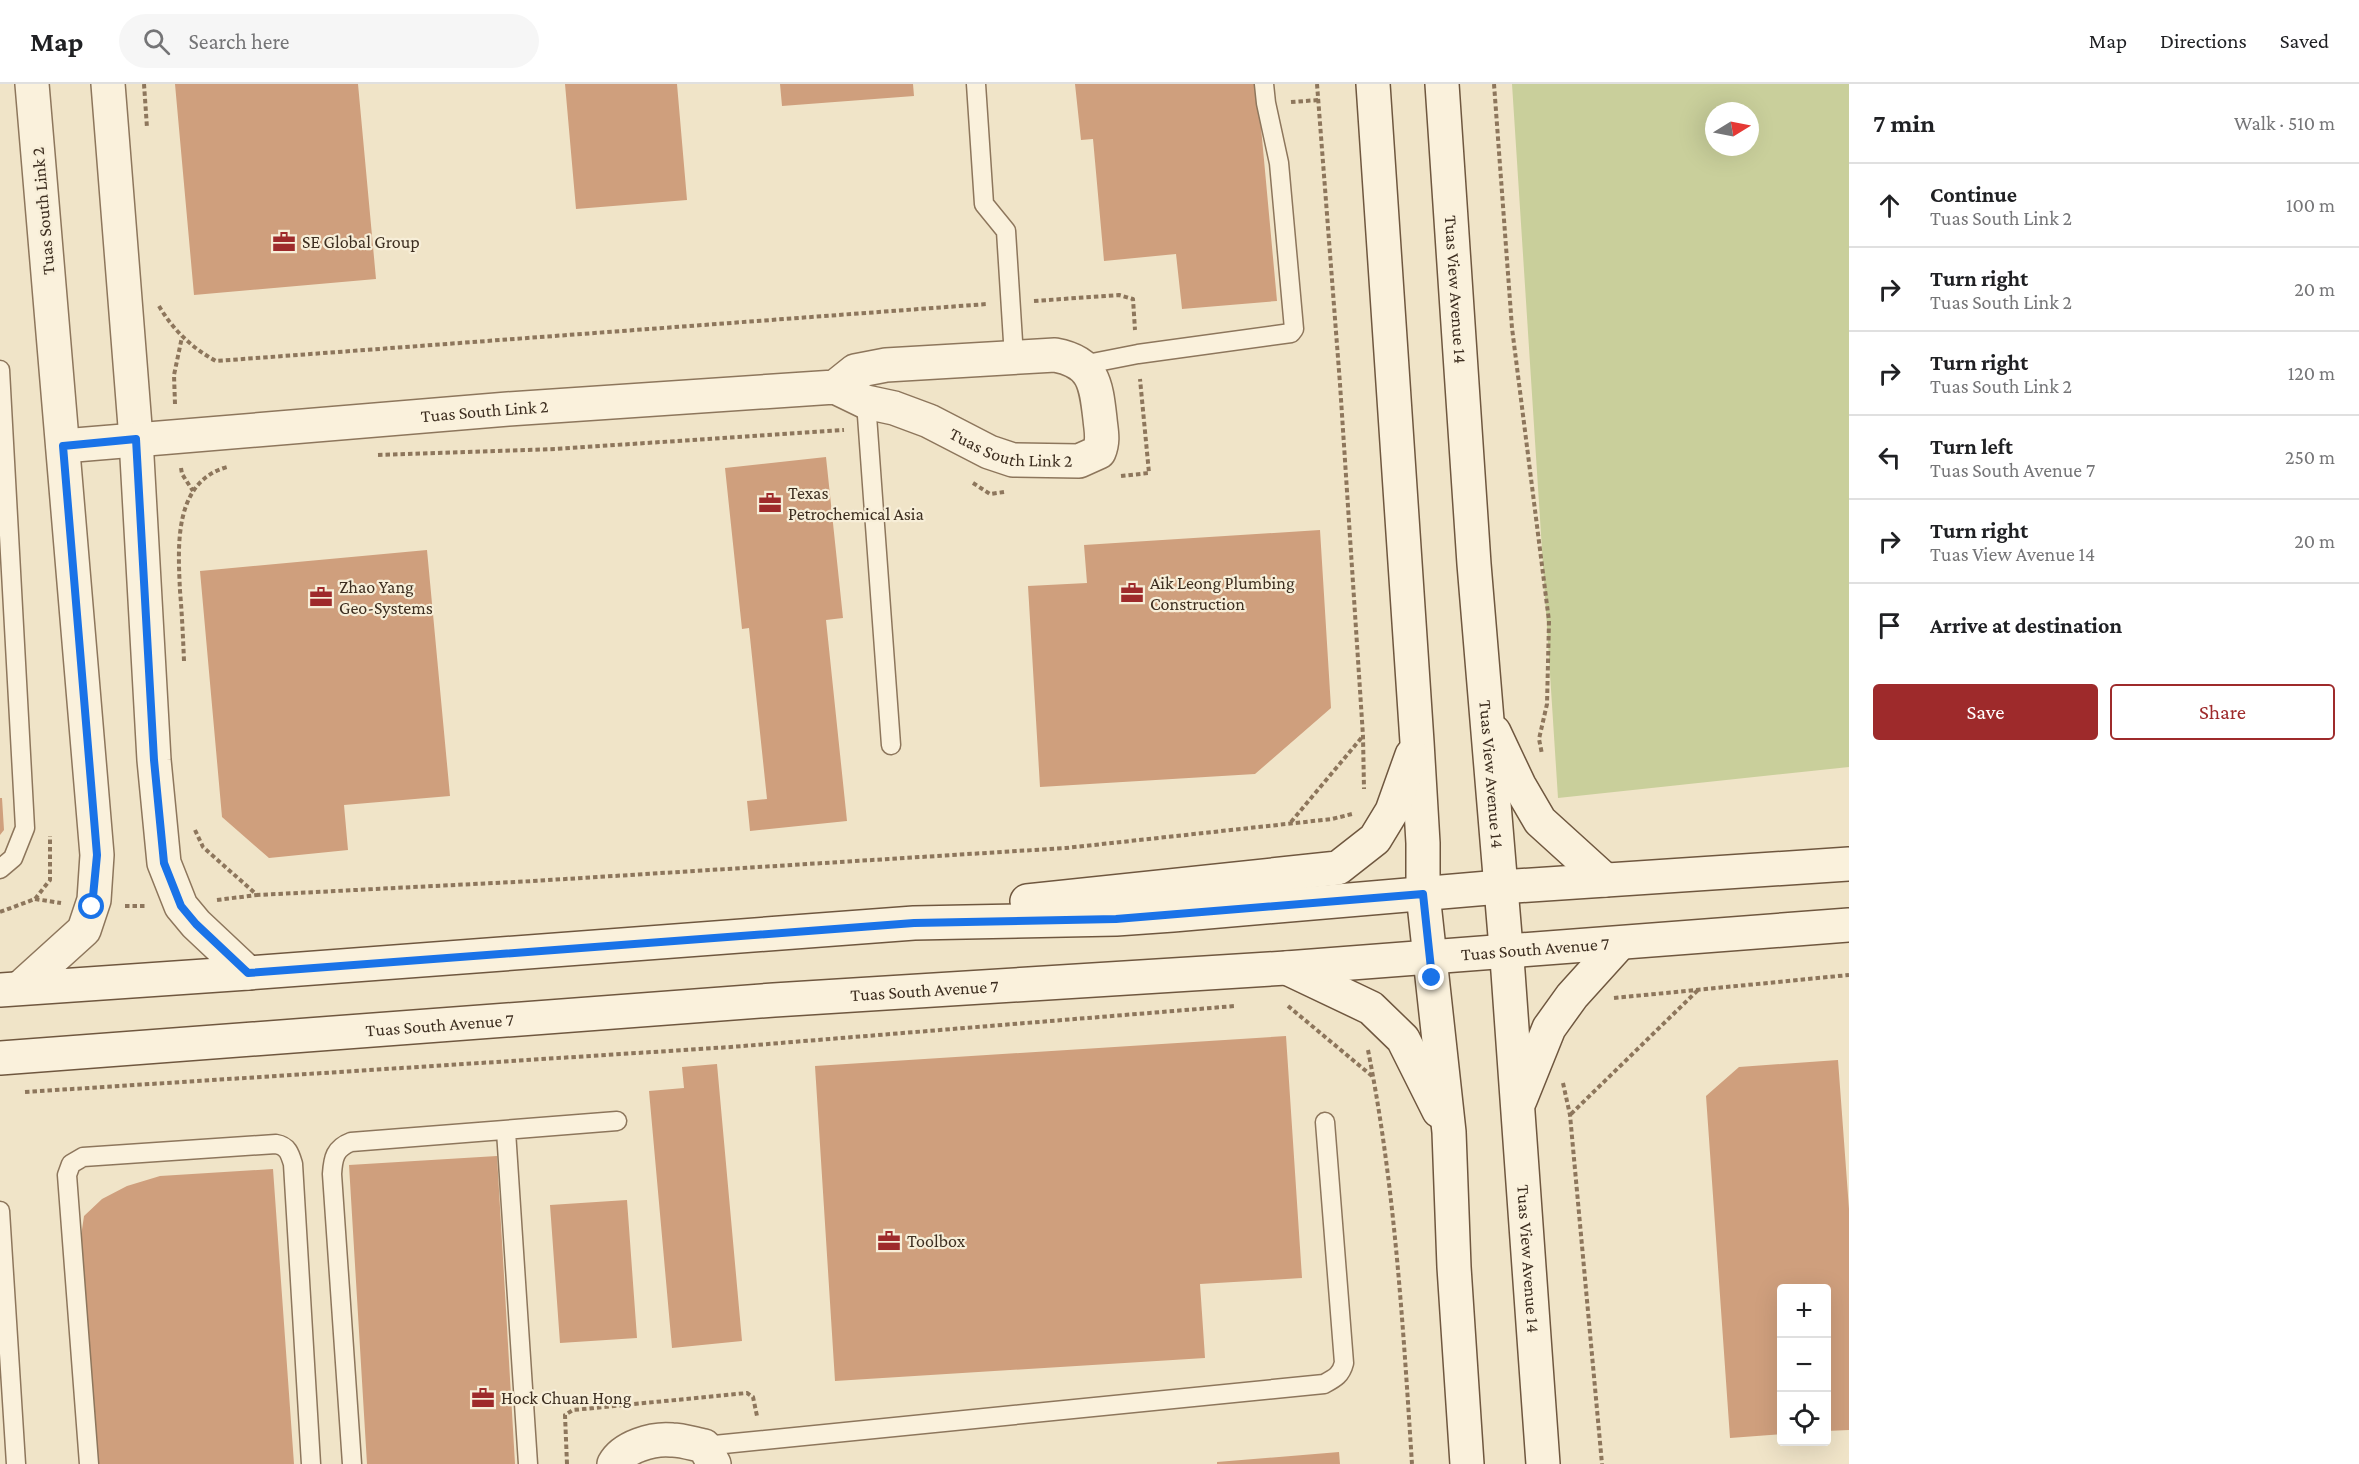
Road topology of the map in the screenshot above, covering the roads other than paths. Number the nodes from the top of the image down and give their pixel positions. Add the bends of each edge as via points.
1 (32, 84) edge
2 (108, 84) edge
3 (976, 84) edge
4 (1264, 84) edge
5 (1373, 84) edge
6 (1442, 84) edge
7 (1014, 357) junction
8 (1082, 365) junction
9 (0, 370) edge
10 (835, 387) junction
11 (867, 415) junction
12 (136, 439) junction
13 (63, 446) junction
14 (1485, 714) junction
15 (1417, 742) junction
16 (891, 745) dead end
17 (1849, 864) edge
18 (0, 868) edge
19 (1605, 880) junction
20 (1500, 887) junction
21 (1423, 894) junction
22 (914, 923) junction
23 (1849, 925) edge
24 (1619, 944) junction
25 (1506, 950) junction
26 (1430, 956) junction
27 (1286, 968) junction
28 (248, 973) junction
29 (10, 989) edge
30 (0, 1058) edge
31 (1517, 1105) junction
32 (617, 1121) dead end
33 (1325, 1122) dead end
34 (506, 1131) junction
35 (1449, 1132) junction
36 (0, 1210) edge
37 (709, 1455) edge
38 (16, 1464) edge
39 (89, 1464) edge
40 (311, 1464) edge
41 (352, 1464) edge
42 (528, 1464) edge
43 (614, 1464) edge
44 (1467, 1464) edge
45 (1543, 1464) edge

1 - 13 street, Tuas South Link 2
2 - 12 street
3 - 7 lane via 984,204 1006,231
4 - 8 lane via 1279,163 1294,329 1291,333
5 - 15 street
6 - 14 street, Tuas View Avenue 14
7 - 8 street via 1055,355 1073,358
7 - 10 street via 886,365 855,371
8 - 11 street, Tuas South Link 2 via 1092,378 1097,395 1102,443 1099,452 1079,461 1013,460 894,408
9 - 18 lane via 25,828 14,858
10 - 11 street, Tuas South Link 2
10 - 12 street, Tuas South Link 2
11 - 16 lane
12 - 13 street, Tuas South Link 2
12 - 28 street via 154,760 164,863 181,906
13 - 29 street, Tuas South Link 2 via 97,855 94,900 84,930
14 - 19 street via 1540,821
14 - 20 street, Tuas View Avenue 14
15 - 21 street
15 - 22 street via 1392,811 1375,839 1338,868 963,908
17 - 19 street
19 - 20 street
20 - 21 street
20 - 25 street, Tuas View Avenue 14
21 - 22 street via 1116,919
21 - 26 street
22 - 28 street
23 - 24 street, Tuas South Avenue 7
24 - 25 street, Tuas South Avenue 7
24 - 31 street via 1549,1028
25 - 26 street, Tuas South Avenue 7
25 - 31 street, Tuas View Avenue 14
26 - 27 street, Tuas South Avenue 7
26 - 35 street
27 - 30 street, Tuas South Avenue 7 via 774,1000
27 - 35 street via 1371,1008 1403,1039
28 - 29 street
31 - 45 street, Tuas View Avenue 14
32 - 34 lane
33 - 37 lane via 1344,1363 1342,1373 1334,1379 1324,1384
34 - 41 lane via 351,1142 342,1145 333,1156
34 - 42 lane
35 - 44 street
36 - 38 lane
37 - 43 street via 670,1439 630,1448
39 - 40 lane via 67,1175 71,1164 83,1157 276,1144 287,1149 293,1164

